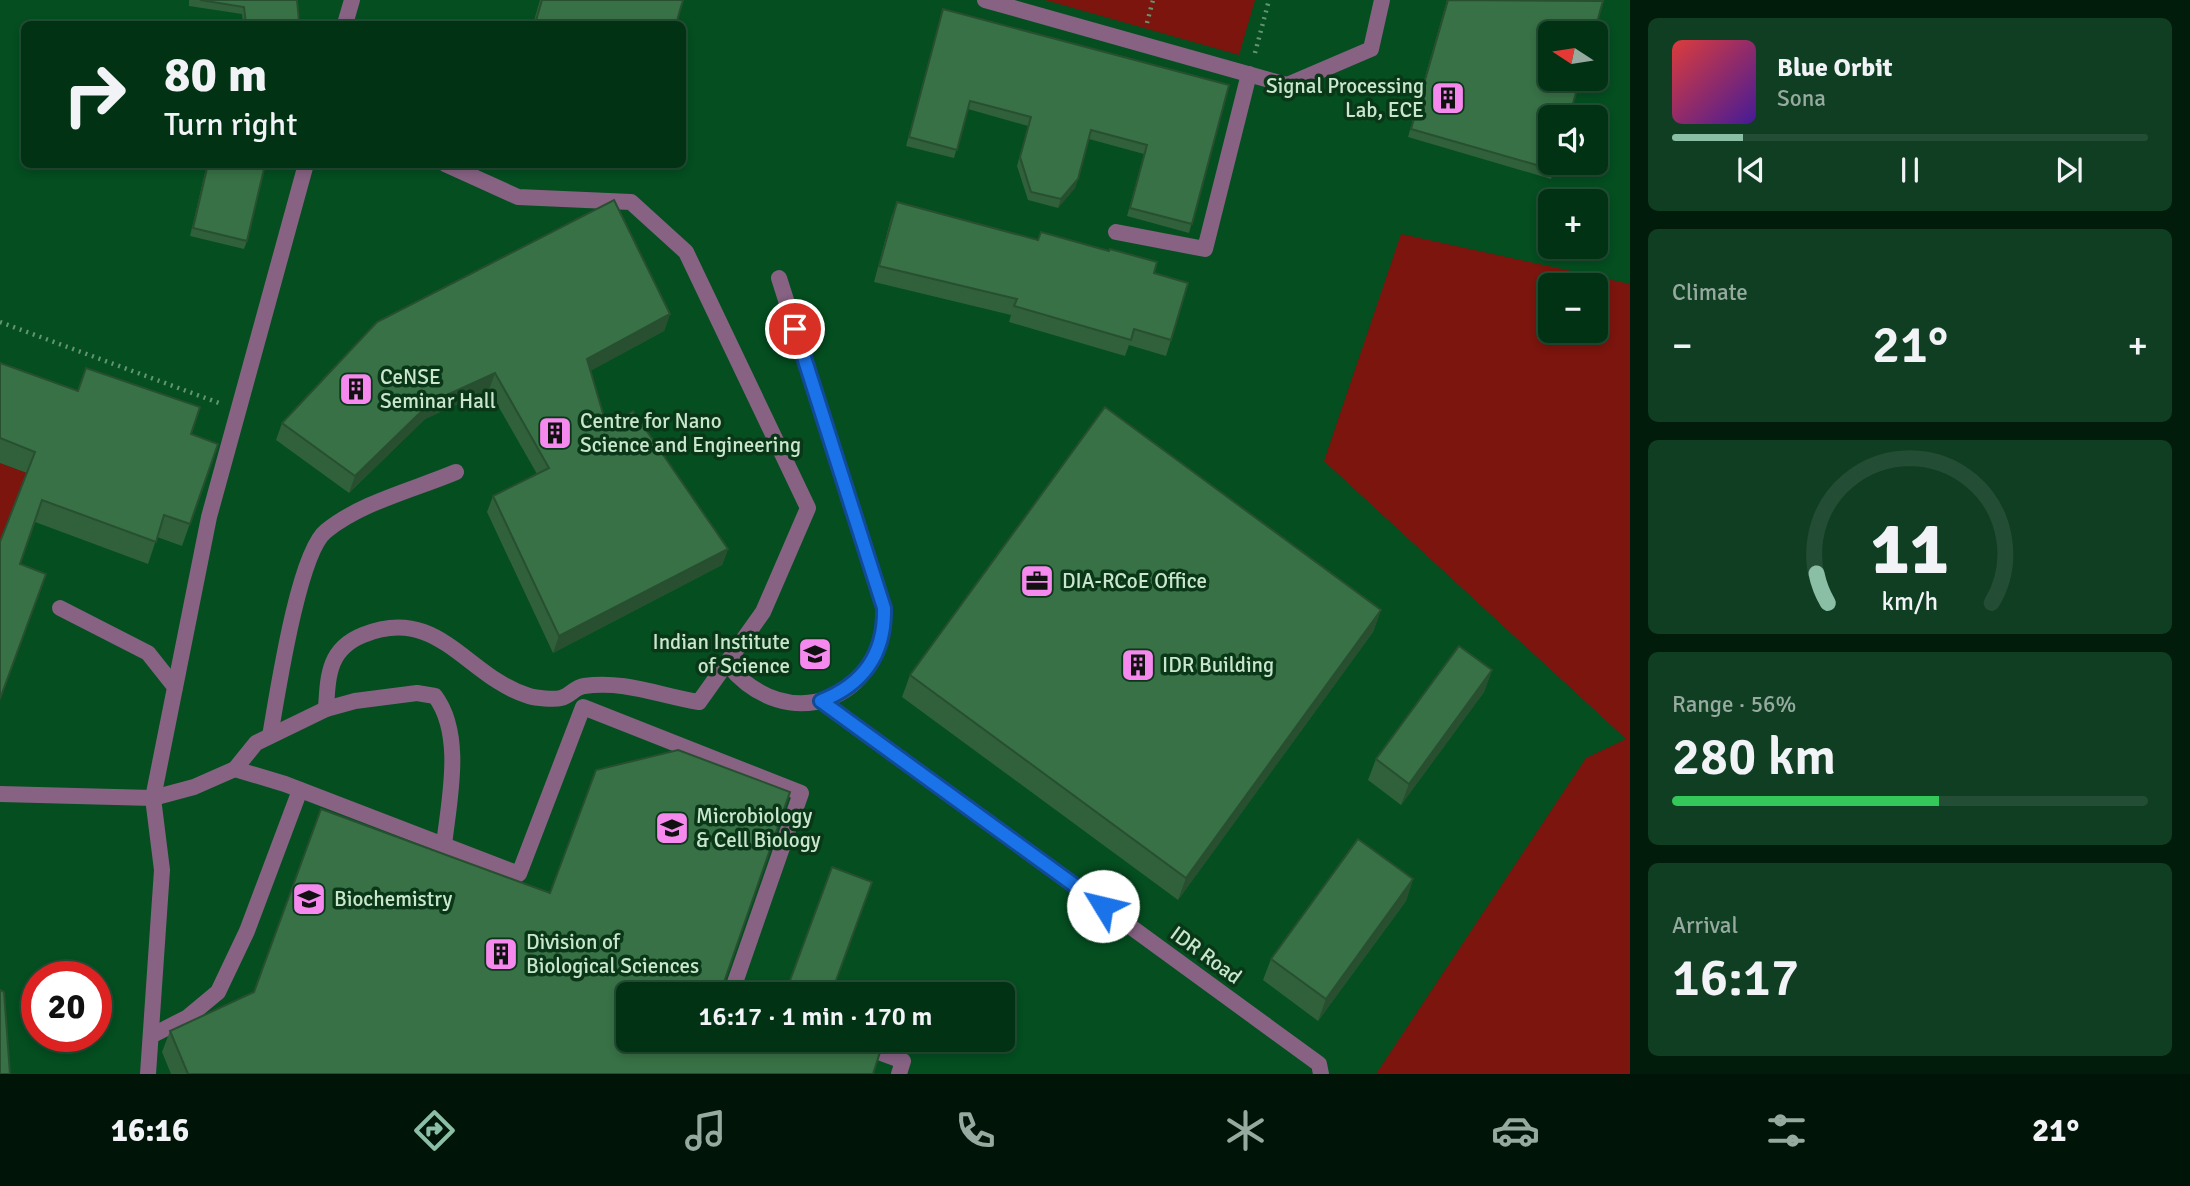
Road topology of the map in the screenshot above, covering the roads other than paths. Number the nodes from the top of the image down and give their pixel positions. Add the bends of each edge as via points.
1 (352, 0) edge
2 (985, 0) edge
3 (1382, 0) edge
4 (346, 21) edge
5 (1249, 74) junction
6 (305, 168) edge
7 (454, 168) edge
8 (1116, 232) dead end
9 (779, 278) dead end
10 (456, 472) dead end
11 (60, 608) dead end
12 (727, 665) junction
13 (175, 687) junction
14 (821, 701) junction
15 (326, 709) junction
16 (270, 736) junction
17 (235, 769) junction
18 (300, 790) junction
19 (0, 794) edge
20 (153, 798) junction
21 (444, 845) junction
22 (735, 982) edge
23 (150, 1037) junction
24 (879, 1052) edge
25 (148, 1074) edge
26 (899, 1074) edge
27 (1321, 1074) edge

1 - 4 lane
2 - 5 lane
3 - 5 lane via 1371,49 1287,85
5 - 8 lane via 1205,249
6 - 13 lane via 209,517
7 - 12 lane via 518,197 631,202 686,252 808,508 763,612
9 - 14 lane via 884,608 884,628 870,666 857,682
10 - 16 lane via 352,512 323,534 297,595
11 - 13 lane via 148,653
12 - 14 lane via 752,690 768,698 804,704
12 - 15 lane via 699,702 606,684 579,686 561,699 529,696 419,628 382,627 345,642 328,670
13 - 20 lane
14 - 27 lane, IDR Road via 1320,1064
15 - 16 lane
15 - 21 lane via 417,692 435,696 444,709 453,767
16 - 17 lane via 256,743
17 - 18 lane
17 - 20 lane
18 - 21 lane
18 - 23 lane via 247,931 218,992 188,1017
19 - 20 lane
20 - 23 lane via 162,870
21 - 22 lane via 519,874 583,707 801,793
23 - 25 lane
24 - 26 lane via 903,1061

